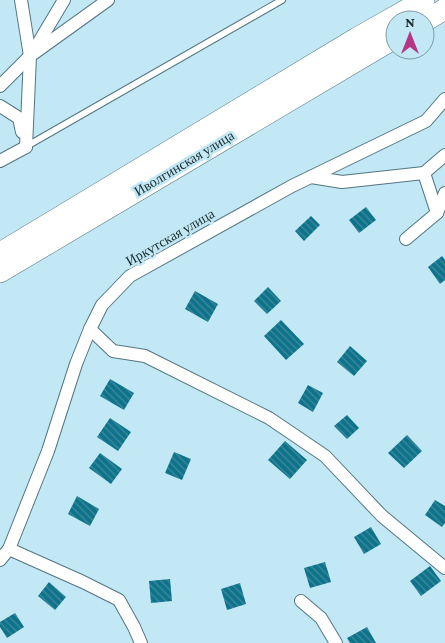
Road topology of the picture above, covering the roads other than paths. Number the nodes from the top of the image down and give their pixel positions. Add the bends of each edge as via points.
1 (22, 0) edge
2 (64, 0) edge
3 (108, 0) edge
4 (282, 0) edge
5 (424, 0) edge
6 (385, 40) edge
7 (363, 46) junction
8 (30, 56) junction
9 (0, 86) edge
10 (445, 99) edge
11 (0, 106) edge
12 (26, 147) junction
13 (445, 155) edge
14 (0, 162) edge
15 (424, 173) junction
16 (311, 177) junction
17 (445, 194) edge
18 (437, 213) junction
19 (406, 239) dead end
20 (0, 253) edge
21 (0, 272) edge
22 (90, 328) junction
23 (9, 549) junction
24 (0, 560) edge
25 (445, 568) edge
26 (301, 601) dead end
27 (141, 643) edge
28 (336, 643) edge

1 - 8 street
2 - 8 street
3 - 8 street
4 - 12 lane
5 - 7 main road
6 - 7 main road
7 - 20 main road, Иволгинская улица
7 - 21 main road, Иволгинская улица
8 - 9 street
8 - 12 street
10 - 16 street, Иркутская улица via 426,121
11 - 12 street via 19,118
12 - 14 street
13 - 15 street
15 - 16 street via 342,182
15 - 18 street
16 - 22 street, Иркутская улица via 130,276 102,305
17 - 18 street
18 - 19 street
22 - 23 street, Иркутская улица via 48,451
22 - 25 street via 114,351 145,356 269,418 325,456 382,516
23 - 24 street, Иркутская улица
23 - 27 street via 119,600
26 - 28 street via 321,618

